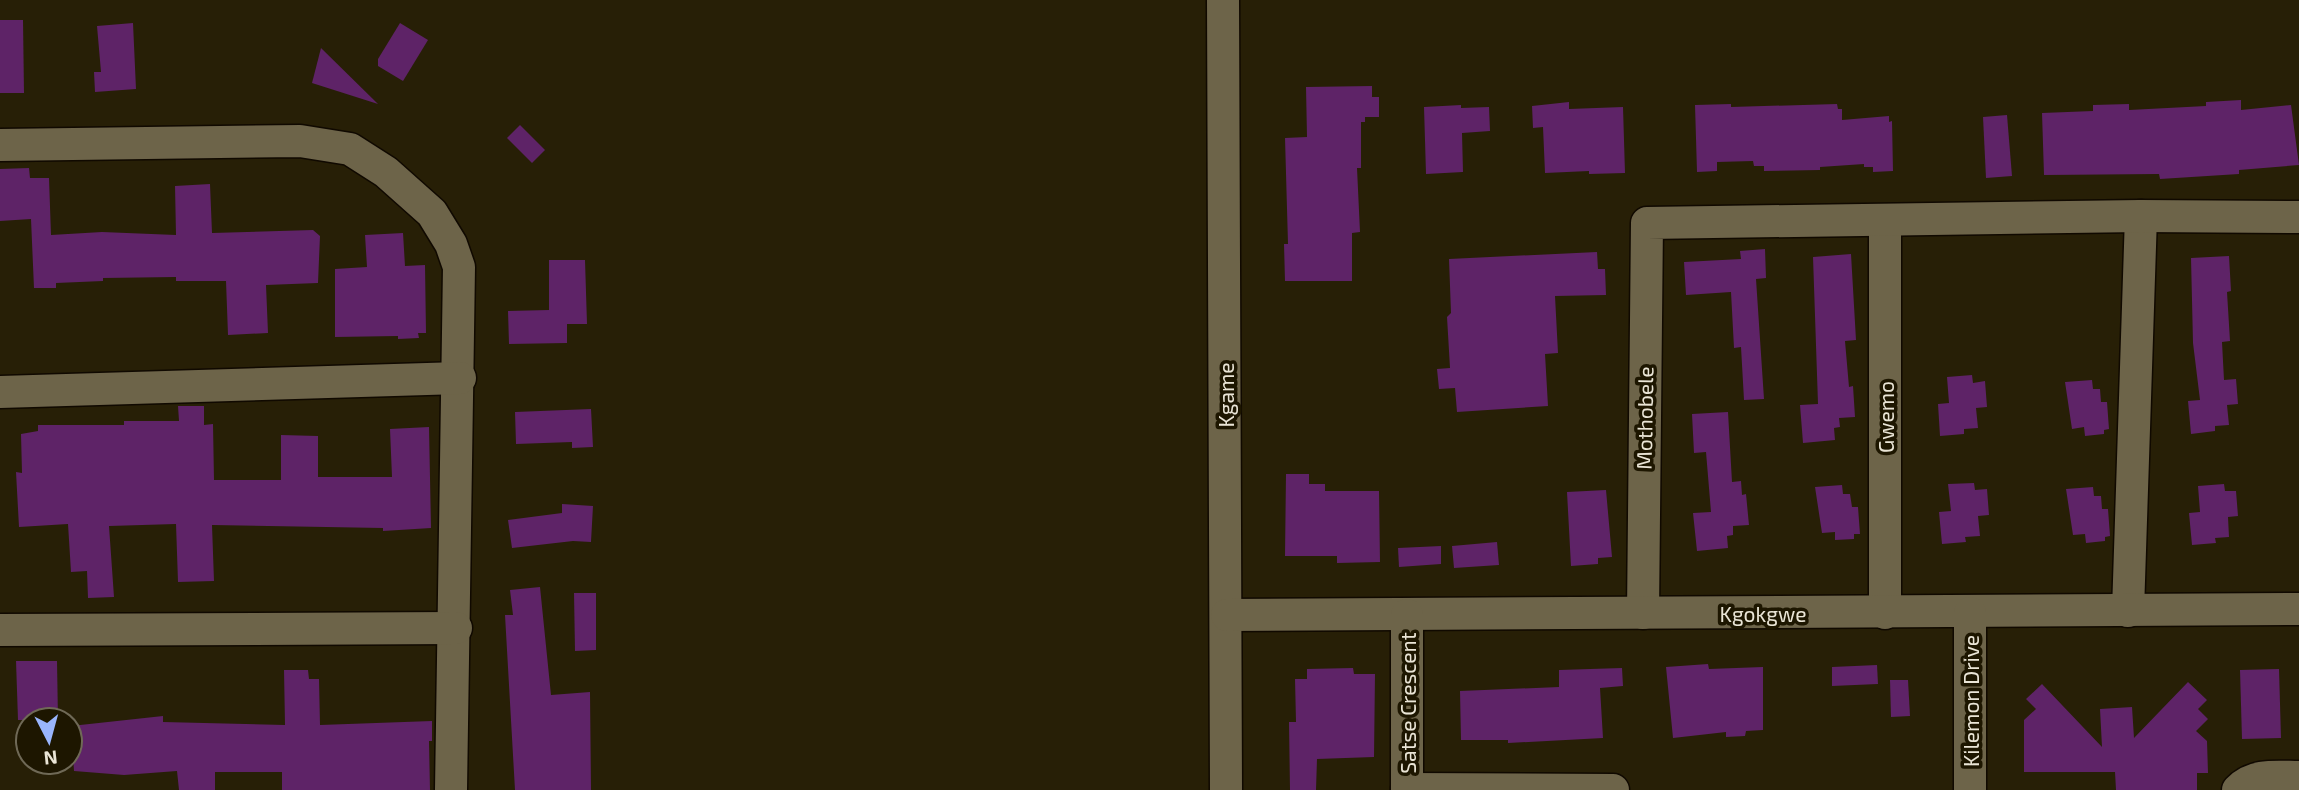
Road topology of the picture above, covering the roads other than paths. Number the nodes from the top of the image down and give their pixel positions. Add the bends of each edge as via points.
1 (1223, 0) edge
2 (0, 145) edge
3 (2141, 216) junction
4 (2299, 217) edge
5 (1885, 222) junction
6 (460, 378) junction
7 (0, 392) edge
8 (2299, 609) edge
9 (2128, 611) junction
10 (1643, 612) junction
11 (1970, 612) junction
12 (1885, 613) junction
13 (1227, 615) junction
14 (1408, 615) junction
15 (456, 628) junction
16 (0, 630) edge
17 (2299, 777) edge
18 (1407, 789) edge
19 (451, 790) edge
20 (1226, 790) edge
21 (1613, 790) edge
22 (1970, 790) edge
23 (2238, 790) edge

1 - 13 street, Kgame
2 - 6 street via 300,141 350,149 386,172 432,213 451,244 459,267
3 - 4 street
3 - 5 street
3 - 9 street
5 - 10 street, Mothobele via 1647,223
5 - 12 street, Gwemo
6 - 7 street
6 - 15 street
8 - 9 street, Kgokgwe
9 - 11 street, Kgokgwe
10 - 12 street, Kgokgwe
10 - 14 street, Kgokgwe
11 - 12 street, Kgokgwe
11 - 22 street, Kilemon Drive
13 - 14 street, Kgokgwe
13 - 20 street, Kgame
14 - 18 street, Satse Crescent
15 - 16 street
15 - 19 street
17 - 23 street via 2263,777
18 - 21 street

